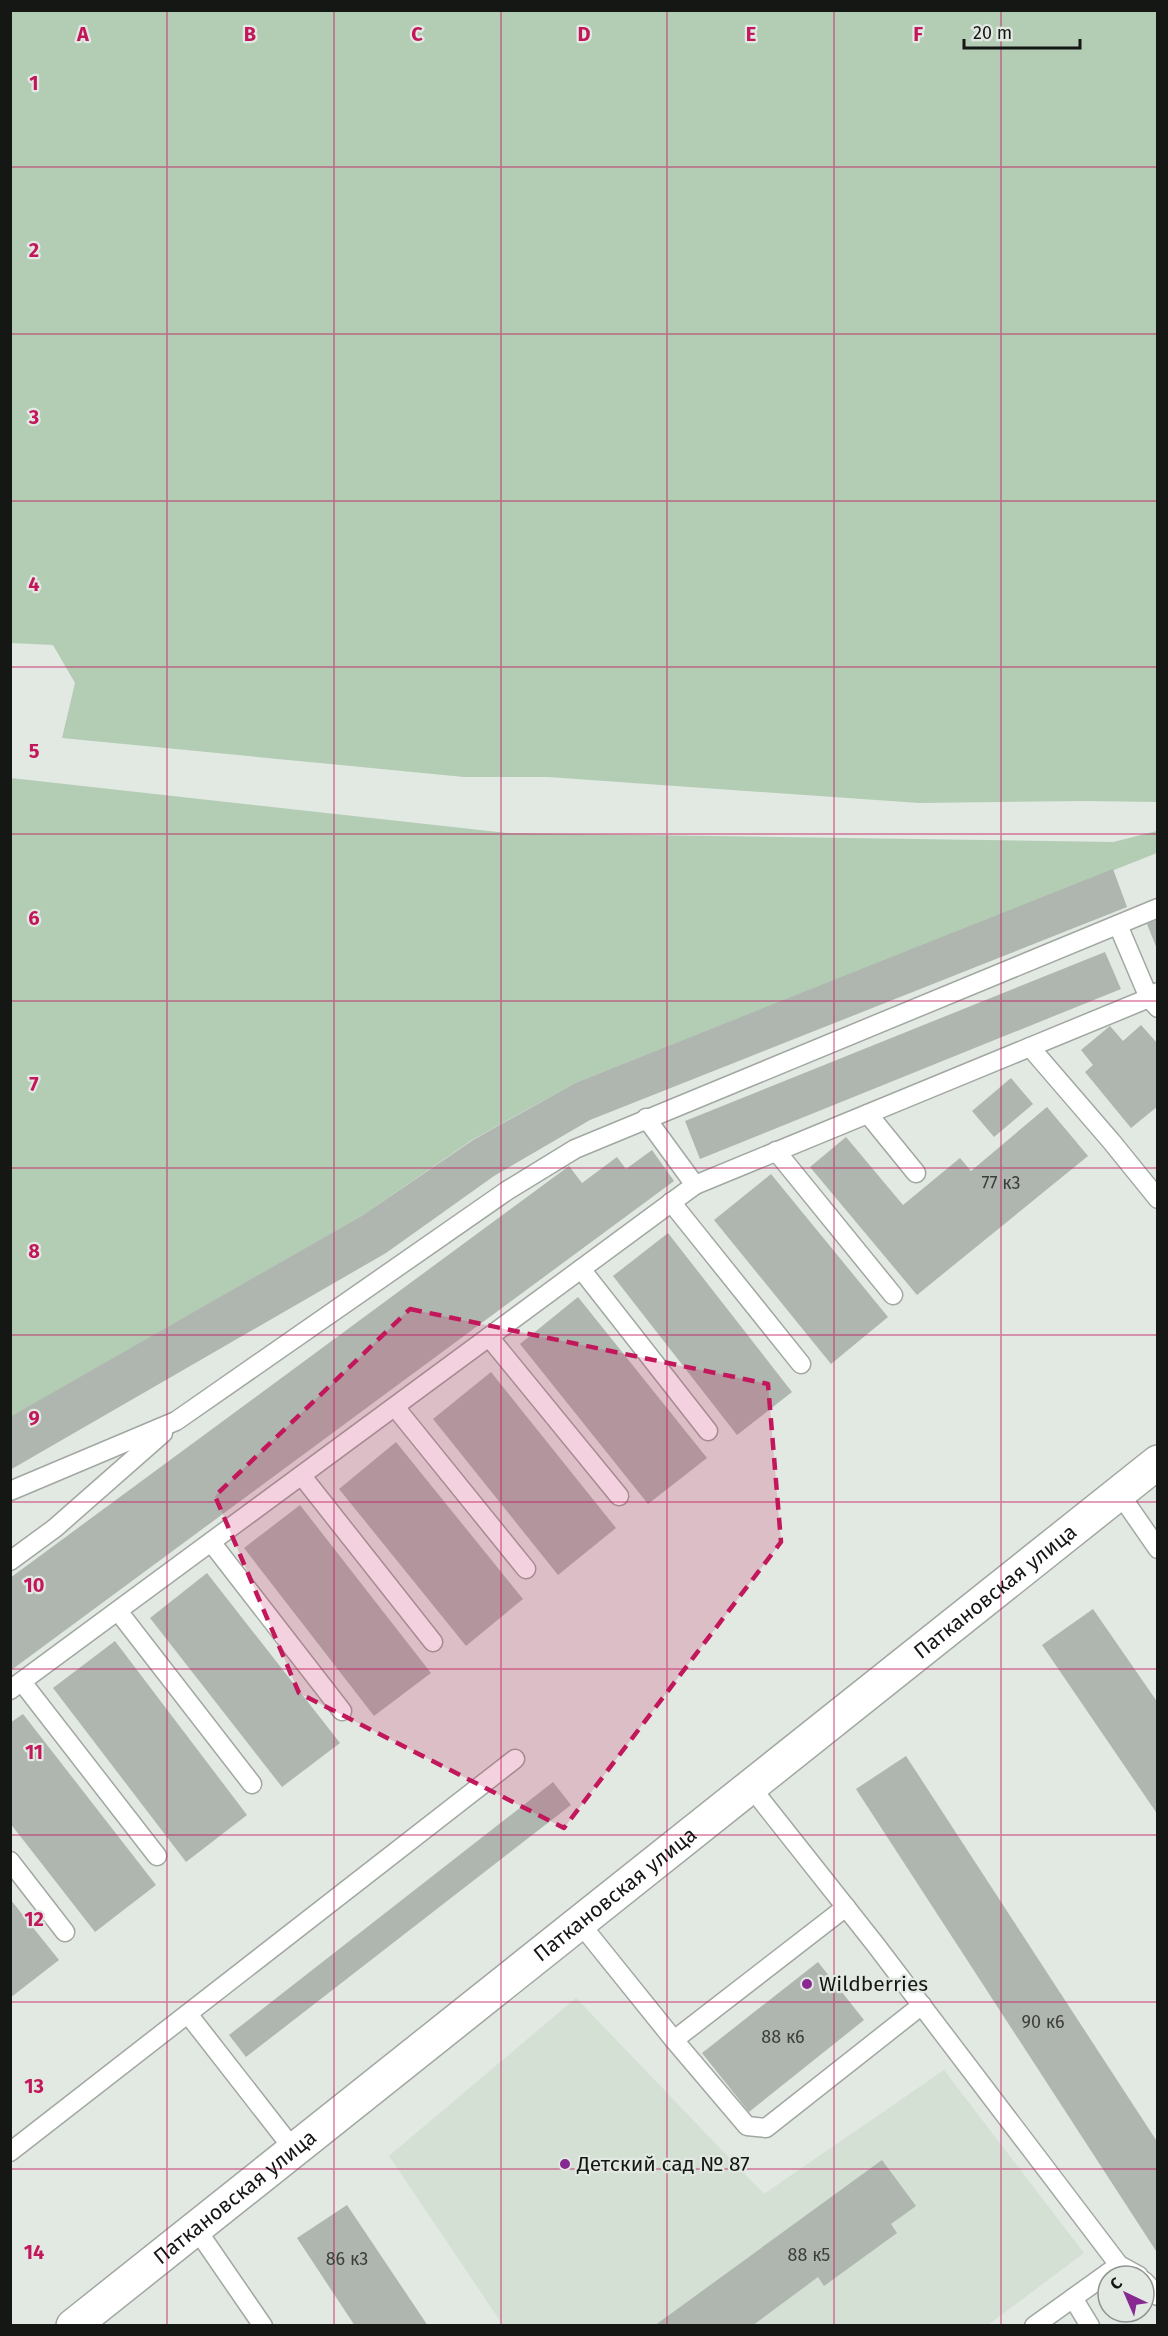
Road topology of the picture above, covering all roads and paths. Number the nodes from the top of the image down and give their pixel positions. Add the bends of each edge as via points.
1 (1158, 908) edge
2 (1118, 925) junction
3 (1155, 1000) edge
4 (1030, 1047) junction
5 (868, 1114) junction
6 (646, 1118) junction
7 (776, 1151) junction
8 (916, 1173) dead end
9 (695, 1185) junction
10 (1158, 1199) edge
11 (671, 1202) junction
12 (581, 1269) junction
13 (893, 1295) dead end
14 (489, 1337) junction
15 (801, 1364) dead end
16 (395, 1407) junction
17 (176, 1421) junction
18 (708, 1431) dead end
19 (1158, 1462) edge
20 (303, 1476) junction
21 (10, 1491) edge
22 (1119, 1493) junction
23 (619, 1496) dead end
24 (211, 1542) junction
25 (1158, 1549) edge
26 (10, 1561) edge
27 (526, 1569) dead end
28 (118, 1611) junction
29 (433, 1642) dead end
30 (16, 1686) edge
31 (342, 1711) dead end
32 (515, 1759) dead end
33 (252, 1784) dead end
34 (750, 1786) junction
35 (157, 1856) dead end
36 (10, 1861) edge
37 (846, 1906) junction
38 (579, 1922) junction
39 (65, 1932) dead end
40 (921, 2005) junction
41 (188, 2014) junction
42 (674, 2040) junction
43 (294, 2150) junction
44 (10, 2152) edge
45 (195, 2227) junction
46 (1118, 2264) edge
47 (1096, 2282) edge
48 (1073, 2298) junction
49 (73, 2325) edge
50 (262, 2325) edge
51 (1034, 2325) edge
52 (1090, 2325) edge

1 - 2 lane
2 - 3 lane
2 - 6 lane
3 - 4 lane
4 - 5 lane
4 - 10 lane
5 - 7 lane
5 - 8 lane
6 - 9 lane
6 - 17 lane via 575,1149 508,1190
7 - 9 lane
7 - 13 lane
9 - 11 lane
11 - 12 lane
11 - 15 lane
12 - 14 lane
12 - 18 lane
14 - 16 lane
14 - 23 lane
16 - 20 lane
16 - 27 lane
17 - 21 lane
17 - 26 lane via 55,1528
19 - 22 street, Паткановская улица
20 - 24 lane
20 - 29 lane
22 - 25 lane
22 - 34 street, Паткановская улица
24 - 28 lane
24 - 31 lane
28 - 30 lane
28 - 33 lane
30 - 35 lane
32 - 41 lane
34 - 37 lane
34 - 38 street, Паткановская улица
36 - 39 lane
37 - 40 lane
37 - 42 lane
38 - 42 lane
38 - 43 street, Паткановская улица
40 - 42 lane via 766,2128 747,2126
40 - 46 lane
41 - 43 lane
41 - 44 lane
43 - 45 street, Паткановская улица
45 - 49 street, Паткановская улица
45 - 50 lane
47 - 48 lane
48 - 51 lane
48 - 52 lane

